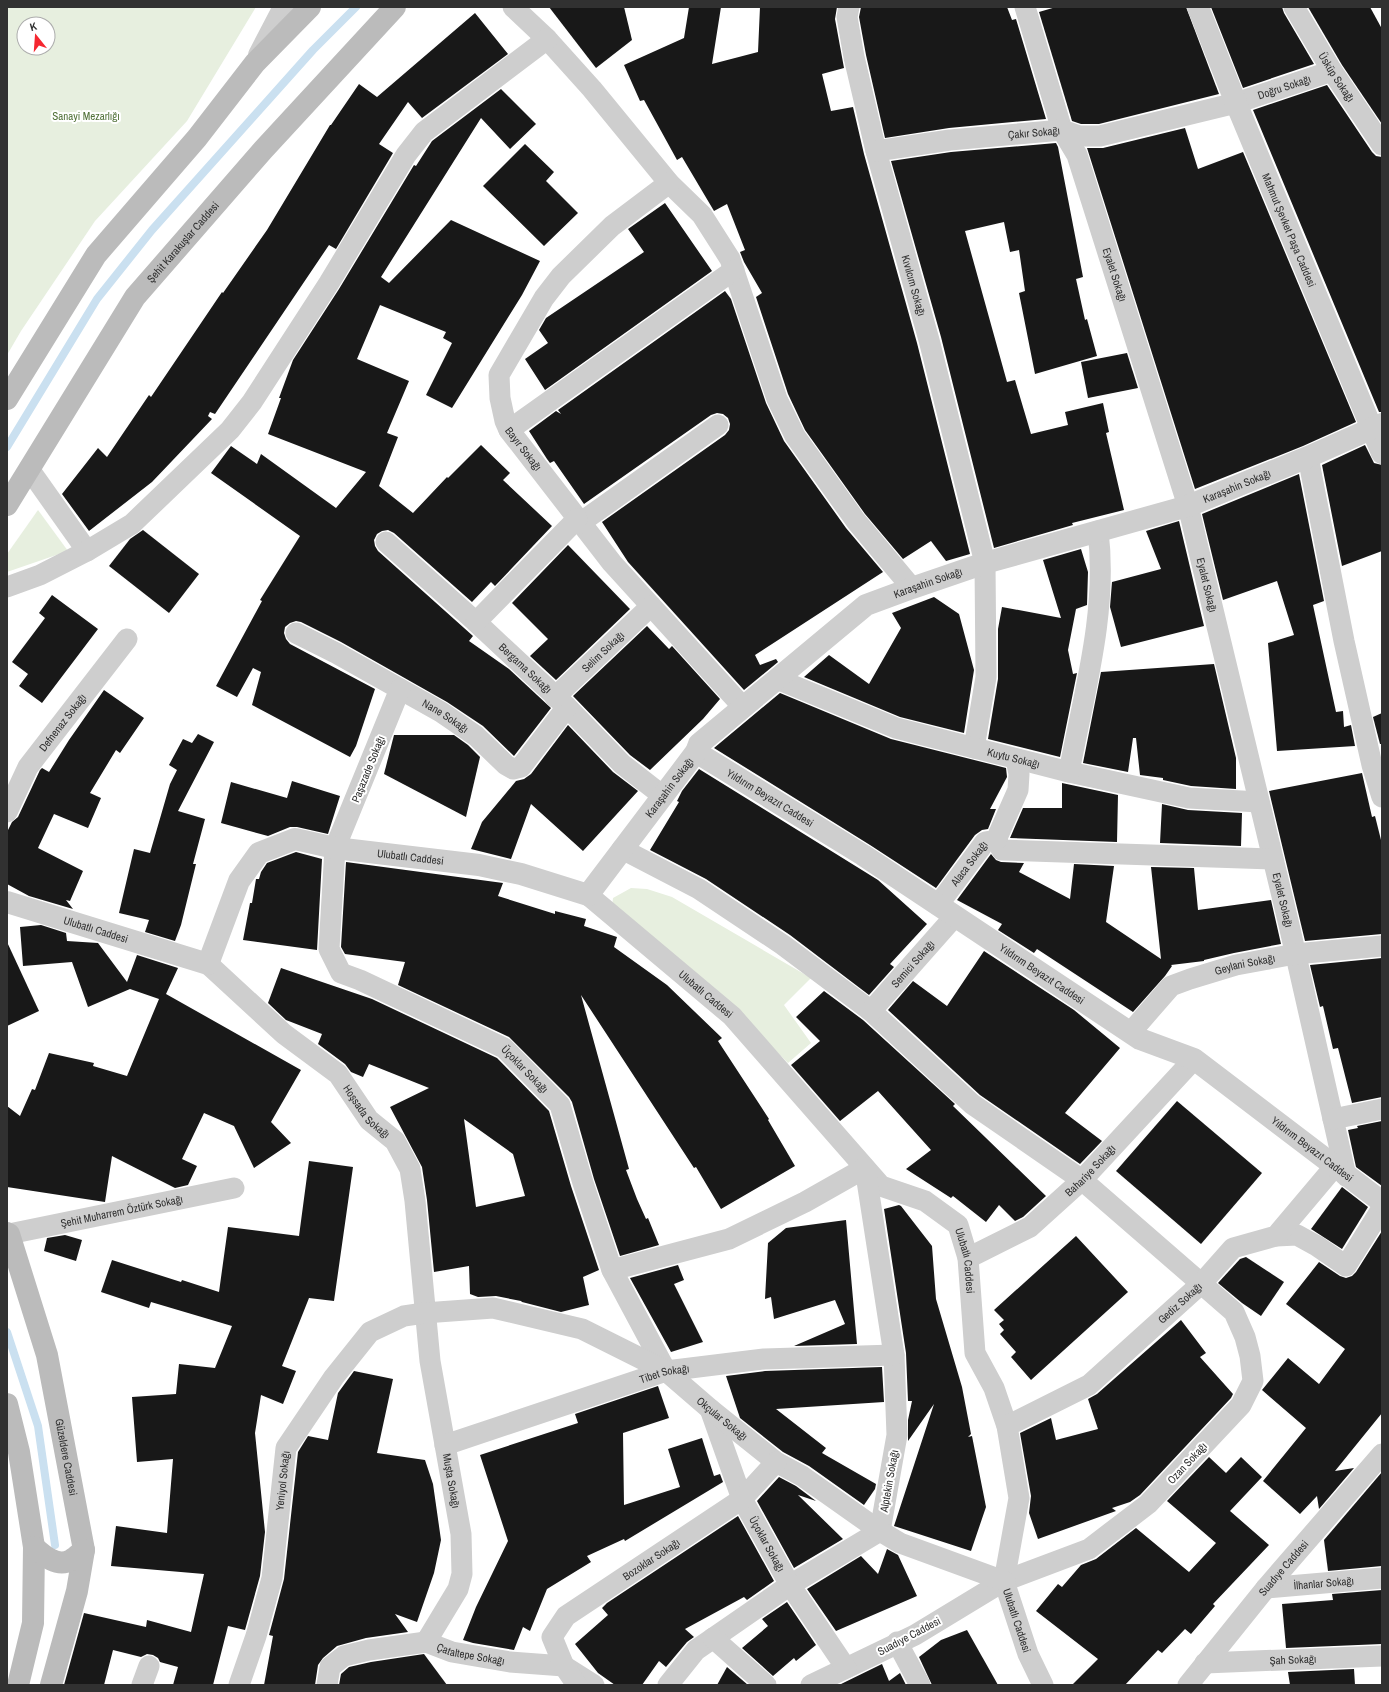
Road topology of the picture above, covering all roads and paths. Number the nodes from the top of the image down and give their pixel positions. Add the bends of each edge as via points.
1 (284, 7) edge
2 (310, 7) edge
3 (395, 7) edge
4 (513, 7) edge
5 (849, 7) edge
6 (1025, 7) edge
7 (1198, 7) edge
8 (1294, 7) edge
9 (547, 39) junction
10 (255, 63) junction
11 (1332, 71) junction
12 (1236, 103) junction
13 (1062, 130) junction
14 (1382, 145) edge
15 (876, 151) junction
16 (669, 183) junction
17 (734, 270) junction
18 (7, 399) edge
19 (718, 425) dead end
20 (1377, 426) edge
21 (509, 430) junction
22 (1382, 453) edge
23 (1308, 457) junction
24 (29, 469) junction
25 (7, 505) edge
26 (1188, 506) junction
27 (579, 521) junction
28 (1098, 531) junction
29 (386, 542) dead end
30 (87, 552) junction
31 (985, 564) junction
32 (7, 588) edge
33 (912, 588) junction
34 (651, 606) junction
35 (476, 622) junction
36 (296, 633) dead end
37 (127, 639) dead end
38 (777, 679) junction
39 (400, 689) junction
40 (561, 702) junction
41 (743, 707) junction
42 (974, 748) junction
43 (696, 752) junction
44 (1016, 759) junction
45 (1069, 772) junction
46 (664, 796) junction
47 (1382, 797) edge
48 (1259, 802) junction
49 (7, 812) edge
50 (996, 840) junction
51 (335, 848) junction
52 (622, 849) junction
53 (1273, 859) junction
54 (588, 894) junction
55 (7, 902) edge
56 (947, 911) junction
57 (1382, 946) edge
58 (1295, 954) junction
59 (208, 964) junction
60 (871, 1011) junction
61 (1131, 1032) junction
62 (1194, 1059) junction
63 (1382, 1109) edge
64 (1333, 1119) junction
65 (865, 1168) junction
66 (1341, 1171) junction
67 (1082, 1180) junction
68 (234, 1188) dead end
69 (1382, 1202) edge
70 (1382, 1208) edge
71 (8, 1234) edge
72 (1276, 1236) junction
73 (968, 1258) junction
74 (612, 1270) junction
75 (1202, 1283) junction
76 (424, 1313) junction
77 (894, 1355) junction
78 (666, 1371) junction
79 (7, 1404) edge
80 (710, 1409) junction
81 (1007, 1426) junction
82 (445, 1445) junction
83 (1380, 1459) edge
84 (776, 1462) junction
85 (742, 1500) junction
86 (880, 1531) junction
87 (34, 1547) junction
88 (84, 1550) junction
89 (1382, 1578) edge
90 (1004, 1581) junction
91 (790, 1585) junction
92 (1266, 1588) junction
93 (713, 1638) junction
94 (426, 1642) junction
95 (897, 1642) junction
96 (1382, 1656) edge
97 (1205, 1662) junction
98 (564, 1666) junction
99 (846, 1668) junction
100 (18, 1685) edge
101 (51, 1685) edge
102 (239, 1685) edge
103 (327, 1685) edge
104 (577, 1685) edge
105 (594, 1685) edge
106 (668, 1685) edge
107 (766, 1685) edge
108 (811, 1685) edge
109 (920, 1685) edge
110 (1043, 1685) edge
111 (1188, 1685) edge

1 - 10 street
2 - 10 main road
3 - 24 main road, Şehit Karakuşlar Caddesi via 263,150 135,297
4 - 9 street
5 - 15 street, Kıvılcım Sokağı via 847,17 854,57
6 - 13 street, Eyalet Sokağı
7 - 12 street, Mahmut Şevket Paşa Caddesi
8 - 11 street, Üsküp Sokağı
9 - 16 street via 592,89
9 - 30 street via 424,132 406,155 329,283 256,395 230,430 132,524
10 - 18 main road via 197,138 96,255
11 - 12 street, Doğru Sokağı
11 - 14 street, Üsküp Sokağı
12 - 13 street, Çakır Sokağı via 1100,136 1079,136
12 - 20 street, Mahmut Şevket Paşa Caddesi
13 - 15 street, Çakır Sokağı via 950,140
13 - 26 street, Eyalet Sokağı via 1077,155
15 - 31 street, Kıvılcım Sokağı via 929,340
16 - 17 street via 702,216 730,259
16 - 21 street, Bayır Sokağı via 612,226 561,276 544,298 499,375 500,398
17 - 21 street
17 - 33 street via 777,399 795,436 856,521
19 - 27 street
20 - 22 street, Mahmut Şevket Paşa Caddesi
20 - 23 street, Karaşahin Sokağı
21 - 27 street, Bayır Sokağı
23 - 26 street, Karaşahin Sokağı
23 - 47 street via 1344,641 1372,765
24 - 25 main road, Şehit Karakuşlar Caddesi
24 - 30 street
26 - 28 street, Karaşahin Sokağı
26 - 48 street, Eyalet Sokağı
27 - 34 street, Bayır Sokağı
27 - 35 street
28 - 31 street, Karaşahin Sokağı
28 - 45 street via 1102,568 1101,599
29 - 35 street, Bergama Sokağı
30 - 32 street
31 - 33 street, Karaşahin Sokağı
31 - 42 street, Kıvılcım Sokağı via 986,677
33 - 38 street, Karaşahin Sokağı via 866,605
34 - 40 street, Selim Sokağı
34 - 41 street, Bayır Sokağı
35 - 40 street, Bergama Sokağı
36 - 39 street, Nane Sokağı
37 - 49 street, Defnenaz Sokağı via 28,767
38 - 41 street, Karaşahin Sokağı
38 - 42 street, Kuytu Sokağı via 896,728
39 - 40 street, Nane Sokağı via 441,712 476,736 513,769 521,767
39 - 51 street, Paşazade Sokağı
40 - 46 street, Bergama Sokağı via 622,764
41 - 43 street, Karaşahin Sokağı via 699,744
42 - 44 street, Kuytu Sokağı
43 - 46 street, Karaşahin Sokağı
43 - 56 street, Yıldırım Beyazıt Caddesi via 863,855
44 - 45 street, Kuytu Sokağı
44 - 50 street, Alaca Sokağı via 1020,774 1018,790
45 - 48 street, Kuytu Sokağı via 1189,798
46 - 52 street, Karaşahin Sokağı
48 - 53 street, Eyalet Sokağı
50 - 53 street via 1002,850
50 - 56 street, Alaca Sokağı via 985,842
51 - 54 street, Ulubatlı Caddesi via 479,865 521,874
51 - 59 street, Ulubatlı Caddesi via 296,839 259,853 238,881
51 - 74 street, Üçoklar Sokağı via 329,949 341,973 504,1048 560,1105
52 - 54 street, Karaşahin Sokağı
52 - 60 street, Ozan Sokağı via 698,889 783,945
53 - 58 street, Eyalet Sokağı
54 - 65 street, Ulubatlı Caddesi via 732,1016
55 - 59 street, Ulubatlı Caddesi
56 - 60 street, Semici Sokağı
56 - 61 street, Yıldırım Beyazıt Caddesi
57 - 58 street, Geylani Sokağı
58 - 61 street, Geylani Sokağı via 1236,965 1171,986
58 - 64 street, Eyalet Sokağı
59 - 76 street, Hoşsada Sokağı via 284,1034 338,1074 369,1120 395,1141 410,1169
60 - 67 street, Ozan Sokağı via 972,1104
61 - 62 street, Yıldırım Beyazıt Caddesi via 1140,1039
62 - 66 street, Yıldırım Beyazıt Caddesi
62 - 67 street, Bahariye Sokağı
63 - 64 street
64 - 66 street, Eyalet Sokağı
65 - 73 street, Ulubatlı Caddesi via 881,1186 925,1201 958,1224
65 - 74 street via 805,1202 729,1239
65 - 77 street, Alptekin Sokağı
66 - 69 street, Yıldırım Beyazıt Caddesi
66 - 72 street
67 - 73 street, Bahariye Sokağı via 1030,1227
67 - 75 street, Ozan Sokağı
68 - 71 street, Şehit Muharrem Öztürk Sokağı
70 - 72 street, Gediz Sokağı via 1346,1266 1297,1235
71 - 88 main road, Güzeldere Caddesi via 47,1355
72 - 75 street, Gediz Sokağı via 1233,1248
73 - 81 street, Ulubatlı Caddesi via 975,1353 994,1388
74 - 78 street, Üçoklar Sokağı
75 - 81 street, Gediz Sokağı via 1089,1385
75 - 90 street, Ozan Sokağı via 1234,1312 1245,1336 1253,1381 1241,1405 1148,1504 1088,1549
76 - 78 street, Okçular Sokağı via 493,1308 574,1327
76 - 82 street, Muşta Sokağı
76 - 102 street, Yeniyol Sokağı via 404,1316 370,1332 334,1377 286,1448 272,1578
77 - 78 street, Tibet Sokağı via 764,1359
77 - 86 street, Alptekin Sokağı via 897,1435
78 - 80 street, Okçular Sokağı
78 - 82 street, Tibet Sokağı
79 - 87 main road via 19,1452
80 - 84 street, Okçular Sokağı
80 - 85 street, Üçoklar Sokağı
81 - 90 street, Ulubatlı Caddesi via 1019,1498
82 - 94 street, Muşta Sokağı via 461,1534 462,1574 458,1589
83 - 92 street, Suadıye Caddesi
84 - 85 street, Bozoklar Sokağı
84 - 86 street, Okçular Sokağı via 802,1476
85 - 91 street, Üçoklar Sokağı
85 - 98 street, Bozoklar Sokağı via 566,1616 552,1637
86 - 90 street, Okçular Sokağı via 900,1543
86 - 91 street
87 - 88 main road via 47,1558 60,1562 70,1561
87 - 100 main road via 33,1623
88 - 101 main road, Güzeldere Caddesi via 77,1591
89 - 92 street, İlhanlar Sokağı
90 - 95 street, Suadıye Caddesi via 915,1635
90 - 110 street, Ulubatlı Caddesi via 1028,1654
91 - 93 street
91 - 99 street, Üçoklar Sokağı
92 - 97 street, Suadıye Caddesi
93 - 106 street via 696,1650
93 - 107 street
94 - 98 street, Çataltepe Sokağı via 452,1652 510,1662
94 - 103 street, Çataltepe Sokağı via 344,1656 330,1667
95 - 99 street, Suadıye Caddesi
95 - 109 street
96 - 97 street, Şah Sokağı
97 - 111 street, Suadıye Caddesi
98 - 104 street
98 - 105 street, Çataltepe Sokağı
99 - 108 street, Suadıye Caddesi

